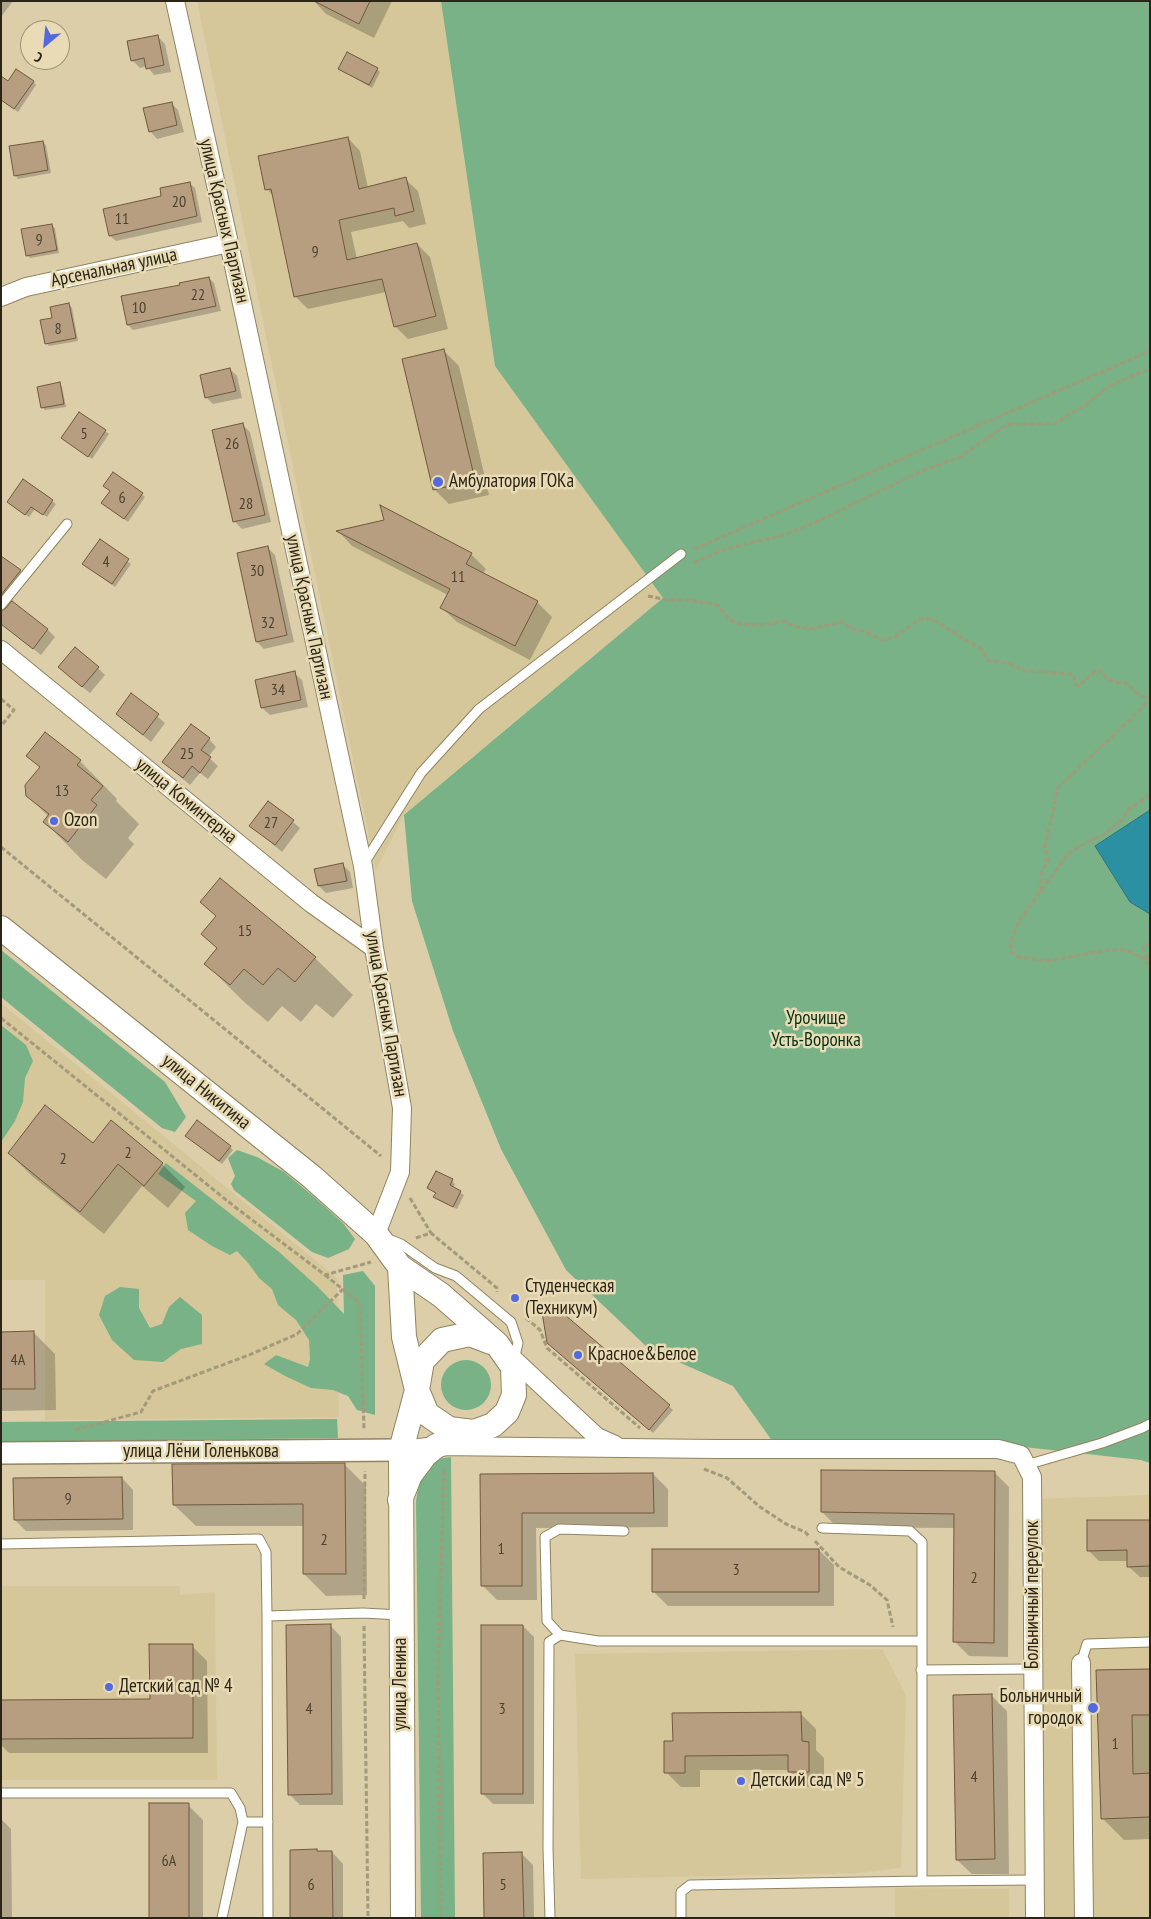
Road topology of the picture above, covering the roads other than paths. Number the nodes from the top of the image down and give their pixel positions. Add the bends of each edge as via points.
1 (174, 1) edge
2 (229, 243) junction
3 (1, 297) edge
4 (66, 524) dead end
5 (681, 554) road end
6 (1, 606) edge
7 (1, 650) edge
8 (363, 866) junction
9 (1, 928) edge
10 (374, 948) junction
11 (392, 1249) junction
12 (505, 1352) junction
13 (417, 1390) junction
14 (1150, 1424) edge
15 (475, 1432) junction
16 (440, 1446) junction
17 (623, 1448) junction
18 (400, 1450) junction
19 (1, 1454) edge
20 (1023, 1460) junction
21 (400, 1500) junction
22 (822, 1528) dead end
23 (624, 1531) dead end
24 (1, 1544) edge
25 (401, 1615) junction
26 (267, 1616) junction
27 (560, 1636) junction
28 (922, 1641) junction
29 (1150, 1642) edge
30 (1081, 1663) joint
31 (1033, 1669) junction
32 (922, 1670) junction
33 (1, 1793) edge
34 (243, 1822) junction
35 (268, 1822) junction
36 (1035, 1880) junction
37 (922, 1881) junction
38 (222, 1918) edge
39 (268, 1918) edge
40 (403, 1918) edge
41 (550, 1918) edge
42 (681, 1918) edge
43 (1035, 1918) edge
44 (1084, 1918) edge

1 - 2 street, улица Красных Партизан
2 - 3 street, Арсенальная улица via 26,287
2 - 8 street, улица Красных Партизан
4 - 6 lane
5 - 8 lane via 479,709 421,773
7 - 10 street, улица Коминтерна via 311,903
8 - 10 street, улица Красных Партизан
9 - 11 main road, улица Никитина via 312,1177
10 - 11 street, улица Красных Партизан via 402,1108 400,1172
11 - 12 main road, улица Никитина
11 - 13 main road via 404,1336
12 - 13 main road via 470,1334 442,1340 422,1361
12 - 15 main road via 513,1367 514,1395 500,1419
12 - 17 street via 597,1438
13 - 15 main road via 428,1414 449,1429
13 - 18 main road, улица Ленина
14 - 20 lane via 1102,1443
15 - 16 main road
16 - 17 street
16 - 18 street
16 - 21 main road via 425,1455 410,1475
17 - 20 street via 998,1449
18 - 19 street, улица Лёни Голенькова
18 - 21 main road, улица Ленина
20 - 31 street, Больничный переулок via 1032,1477
21 - 25 main road, улица Ленина
22 - 28 lane via 910,1532 922,1542
23 - 27 lane via 559,1529 545,1537 547,1621
24 - 26 lane via 259,1539 266,1552
25 - 26 lane
25 - 40 main road, улица Ленина
26 - 35 lane
27 - 28 lane via 598,1641
27 - 41 lane via 549,1642
28 - 32 lane
29 - 30 lane via 1087,1644
30 - 44 street
31 - 32 lane
31 - 36 street, Больничный переулок
32 - 37 lane
33 - 34 lane via 231,1793 240,1808
34 - 35 lane
34 - 38 lane
35 - 39 lane
36 - 37 lane
36 - 43 street, Больничный переулок
37 - 42 lane via 690,1885 680,1892

